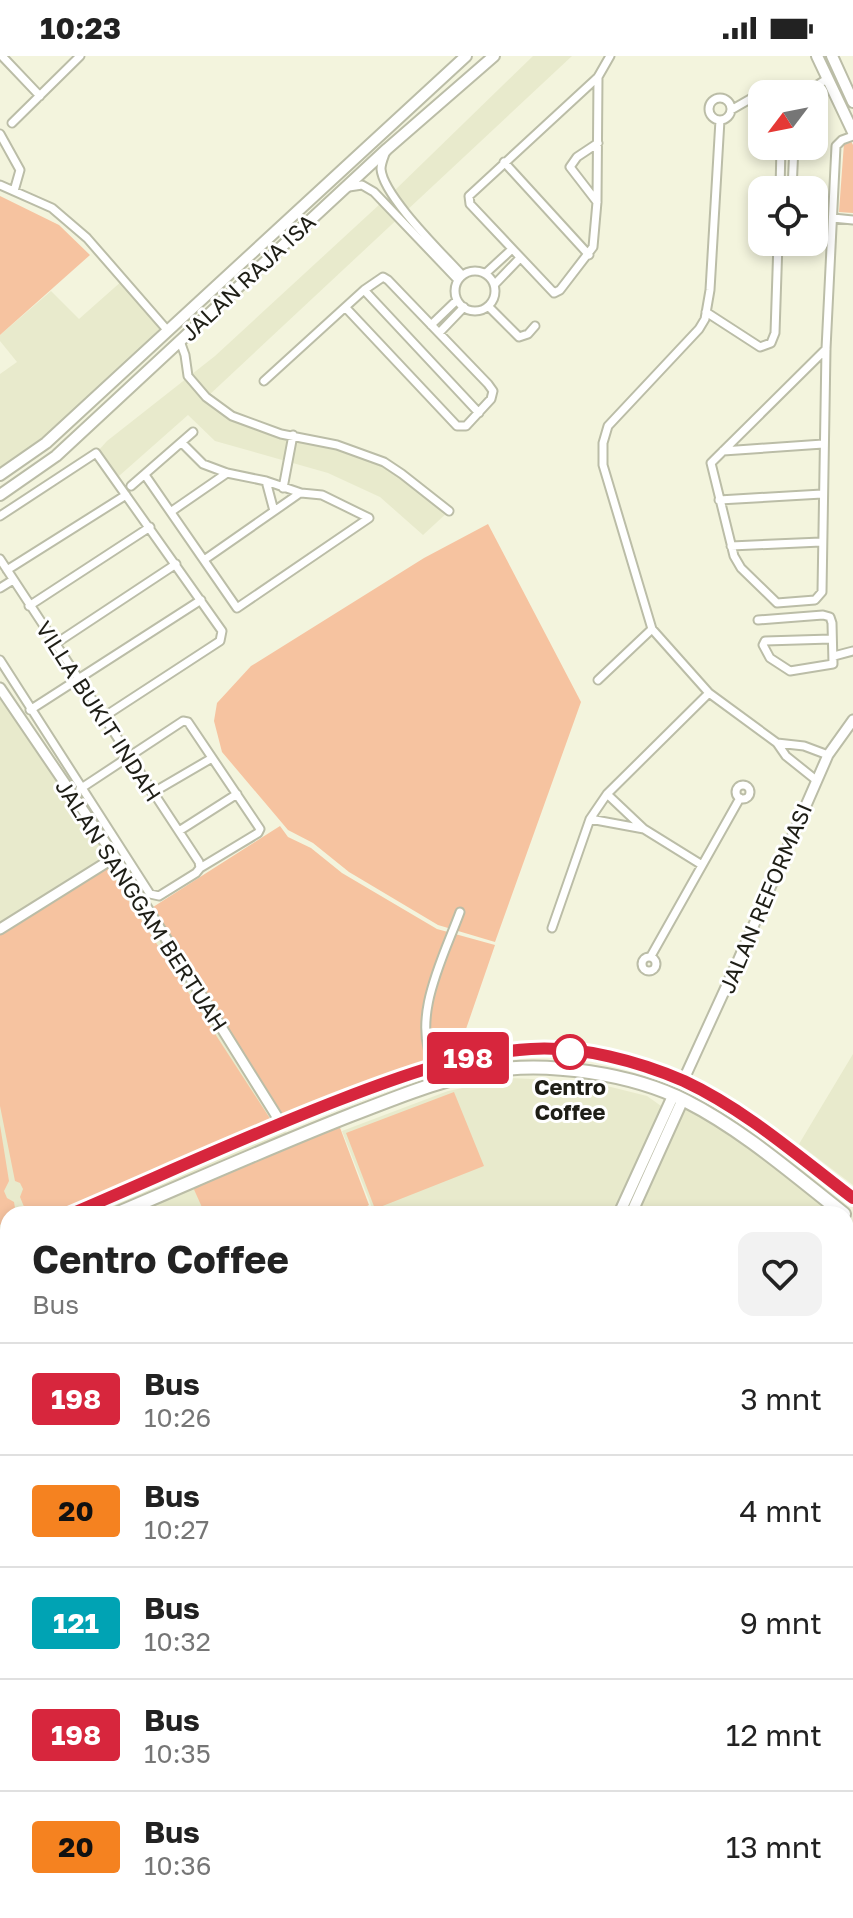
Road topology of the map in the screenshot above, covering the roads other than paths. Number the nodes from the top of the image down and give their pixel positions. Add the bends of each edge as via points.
1 (80, 56) edge
2 (466, 56) edge
3 (494, 56) edge
4 (610, 56) edge
5 (817, 56) edge
6 (832, 56) edge
7 (2, 57) edge
8 (598, 77) junction
9 (827, 79) joint
10 (40, 96) junction
11 (748, 100) edge
12 (853, 102) edge
13 (731, 110) junction
14 (720, 120) junction
15 (12, 123) dead end
16 (0, 134) edge
17 (853, 134) edge
18 (598, 143) junction
19 (387, 149) junction
20 (504, 162) junction
21 (0, 185) edge
22 (344, 188) junction
23 (14, 191) junction
24 (597, 202) junction
25 (833, 218) junction
26 (288, 219) junction
27 (853, 220) edge
28 (299, 230) junction
29 (511, 250) junction
30 (589, 255) junction
31 (778, 256) edge
32 (520, 258) junction
33 (486, 273) junction
34 (460, 278) junction
35 (495, 284) junction
36 (364, 290) junction
37 (457, 300) junction
38 (464, 307) junction
39 (489, 307) junction
40 (346, 308) junction
41 (706, 312) junction
42 (431, 325) junction
43 (535, 326) dead end
44 (168, 331) junction
45 (439, 333) junction
46 (180, 341) junction
47 (826, 349) junction
48 (264, 381) dead end
49 (479, 413) junction
50 (193, 432) dead end
51 (293, 435) junction
52 (46, 443) junction
53 (182, 443) junction
54 (823, 444) junction
55 (723, 451) junction
56 (56, 456) junction
57 (203, 464) junction
58 (227, 473) junction
59 (0, 475) edge
60 (145, 475) junction
61 (266, 481) junction
62 (209, 485) junction
63 (131, 486) dead end
64 (283, 488) junction
65 (301, 493) junction
66 (822, 494) junction
67 (0, 495) edge
68 (126, 495) junction
69 (719, 500) junction
70 (172, 511) junction
71 (274, 511) junction
72 (449, 511) dead end
73 (0, 516) edge
74 (150, 527) junction
75 (821, 542) junction
76 (731, 546) junction
77 (0, 559) edge
78 (204, 560) junction
79 (176, 564) junction
80 (7, 570) junction
81 (13, 580) junction
82 (0, 588) edge
83 (201, 600) junction
84 (29, 606) junction
85 (758, 620) dead end
86 (652, 629) junction
87 (831, 639) junction
88 (55, 644) junction
89 (853, 651) edge
90 (834, 656) junction
91 (0, 660) edge
92 (78, 680) junction
93 (598, 680) dead end
94 (0, 688) edge
95 (709, 693) junction
96 (30, 710) junction
97 (102, 718) junction
98 (853, 720) edge
99 (777, 743) junction
100 (828, 755) junction
101 (129, 756) junction
102 (212, 758) junction
103 (816, 780) junction
104 (80, 789) junction
105 (152, 793) junction
106 (237, 794) junction
107 (607, 794) junction
108 (740, 798) dead end
109 (590, 819) junction
110 (644, 829) junction
111 (179, 831) junction
112 (115, 857) junction
113 (199, 865) junction
114 (702, 865) junction
115 (460, 912) dead end
116 (552, 928) dead end
117 (0, 929) edge
118 (651, 956) dead end
119 (435, 1066) junction
120 (683, 1081) junction
121 (678, 1098) junction
122 (281, 1123) junction
123 (182, 1167) junction
124 (188, 1183) junction
125 (853, 1198) edge
126 (90, 1206) edge
127 (135, 1206) edge
128 (623, 1206) edge
129 (634, 1206) edge
130 (833, 1206) edge

1 - 10 street
2 - 26 main road, JALAN RAJA ISA
3 - 19 main road, JALAN RAJA ISA
4 - 8 street
5 - 9 main road
6 - 12 main road
7 - 10 street
8 - 18 street
8 - 20 street
9 - 17 main road
10 - 15 street
11 - 13 street
13 - 14 street
13 - 14 street via 724,99 713,100 709,111
14 - 41 street
16 - 23 street via 20,170
17 - 25 street via 836,146
18 - 24 street
18 - 24 street via 570,167
19 - 22 main road, JALAN RAJA ISA
19 - 34 street via 381,167 385,180
20 - 29 street via 469,199
20 - 30 street
21 - 23 street
22 - 28 main road, JALAN RAJA ISA
22 - 34 street via 370,188
23 - 44 street via 52,208 87,238
24 - 30 street
25 - 27 street
25 - 47 street
26 - 28 main road
26 - 44 main road, JALAN RAJA ISA
28 - 46 main road, JALAN RAJA ISA
29 - 32 street
29 - 33 street
30 - 32 street via 557,293
31 - 41 street via 771,343 760,347
32 - 35 street
33 - 34 street via 476,270
33 - 35 street
34 - 37 street
35 - 39 street
36 - 40 street
36 - 42 street via 385,278
36 - 49 street
37 - 38 street
37 - 42 street
38 - 39 street
38 - 45 street
39 - 43 street via 519,337
40 - 48 street
40 - 49 street via 457,426 466,426
41 - 86 street via 699,329 608,426 603,443 603,465
42 - 45 street
44 - 52 main road, JALAN RAJA ISA
45 - 49 street via 493,391
46 - 51 street via 188,376 216,405 248,424
46 - 56 main road, JALAN RAJA ISA
47 - 54 street
47 - 55 street
50 - 53 street
51 - 64 street
51 - 72 street via 384,462
52 - 56 main road
52 - 59 main road, JALAN RAJA ISA
53 - 57 street
53 - 60 street
54 - 55 street
54 - 66 street
55 - 69 street via 710,467
56 - 67 main road, JALAN RAJA ISA
57 - 58 street
57 - 62 street
58 - 61 street
58 - 62 street
60 - 63 street
60 - 70 street
61 - 64 street
61 - 71 street
62 - 70 street
64 - 65 street
65 - 71 street
65 - 78 street via 322,495 369,518 237,608
66 - 69 street
66 - 75 street
68 - 73 street via 96,453
68 - 74 street
68 - 80 street
69 - 76 street
70 - 78 street
71 - 78 street
74 - 79 street
74 - 84 street
75 - 76 street
75 - 76 street via 819,597 784,603 770,599 741,568
77 - 80 street, VILLA BUKIT INDAH
79 - 83 street
79 - 88 street
80 - 81 street, VILLA BUKIT INDAH
81 - 82 street
81 - 84 street, VILLA BUKIT INDAH
83 - 92 street
83 - 97 street via 222,631 220,641
84 - 88 street, VILLA BUKIT INDAH
85 - 87 street via 827,616 832,620
86 - 93 street
86 - 95 street
87 - 90 street
87 - 90 street via 770,640 763,645 770,658 793,671 831,666
88 - 92 street, VILLA BUKIT INDAH
89 - 90 street
91 - 96 street
92 - 96 street
92 - 97 street, VILLA BUKIT INDAH
94 - 112 street, JALAN SANGGAM BERTUAH
95 - 99 street
95 - 107 street
96 - 104 street
97 - 101 street, VILLA BUKIT INDAH
98 - 100 street, JALAN REFORMASI
99 - 100 street
99 - 103 street
100 - 103 street, JALAN REFORMASI
101 - 102 street via 186,721
101 - 104 street
101 - 105 street, VILLA BUKIT INDAH
102 - 105 street
102 - 106 street
103 - 120 street, JALAN REFORMASI
104 - 113 street via 151,895 159,896 196,873
105 - 111 street, VILLA BUKIT INDAH
106 - 111 street
106 - 113 street via 258,833
107 - 109 street
107 - 110 street
108 - 114 street
109 - 110 street
109 - 116 street
110 - 114 street
111 - 113 street, VILLA BUKIT INDAH
112 - 117 street
112 - 122 street, JALAN SANGGAM BERTUAH
114 - 118 street
115 - 119 street via 426,1017 429,1056
119 - 120 highway via 534,1049 614,1058
119 - 122 highway
120 - 125 highway via 732,1108
121 - 124 highway via 611,1076 537,1067 493,1070 415,1090
121 - 128 main road
121 - 129 main road
121 - 130 highway via 727,1126
122 - 123 highway
123 - 124 highway
123 - 126 highway
124 - 127 highway

